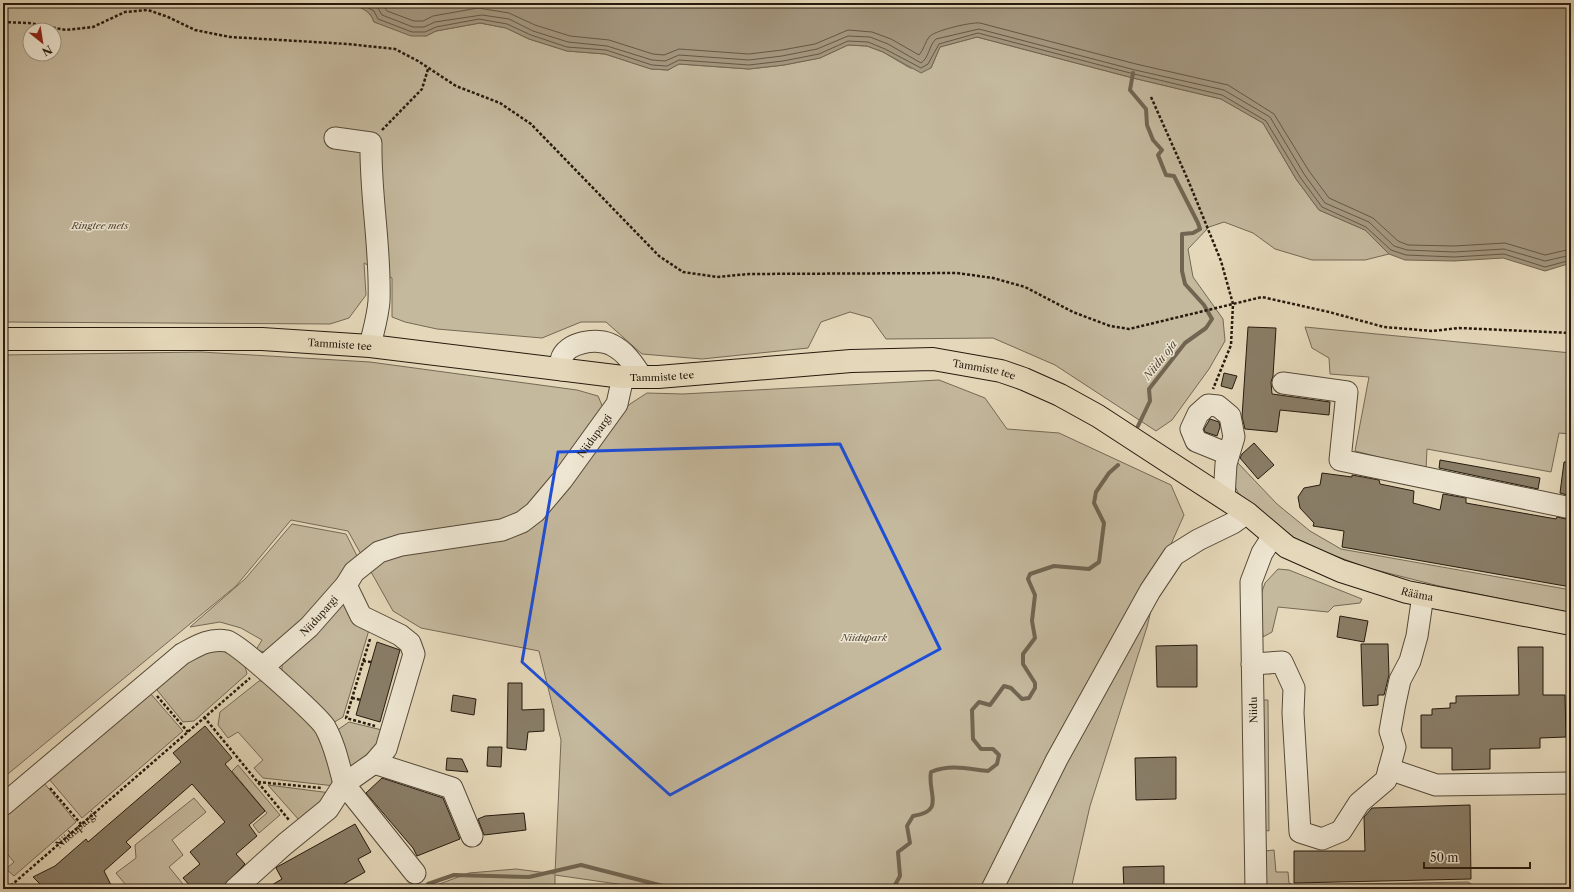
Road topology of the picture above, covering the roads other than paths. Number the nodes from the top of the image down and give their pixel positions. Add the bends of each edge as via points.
1 (335, 138) dead end
2 (3, 339) edge
3 (370, 346) junction
4 (562, 370) junction
5 (633, 377) junction
6 (1283, 383) dead end
7 (1228, 454) junction
8 (1224, 497) junction
9 (1571, 508) edge
10 (1247, 513) junction
11 (1272, 536) junction
12 (346, 585) junction
13 (1423, 595) junction
14 (1571, 624) edge
15 (1252, 664) junction
16 (263, 667) junction
17 (374, 763) junction
18 (1389, 768) junction
19 (1571, 783) edge
20 (342, 787) junction
21 (3, 805) edge
22 (472, 836) dead end
23 (415, 873) dead end
24 (235, 889) edge
25 (992, 889) edge
26 (1256, 889) edge

1 - 3 street via 371,143 379,303
2 - 3 main road, Tammiste tee via 262,339
3 - 4 main road, Tammiste tee
4 - 5 main road, Tammiste tee
4 - 5 street via 561,360 569,348 588,340 612,344 632,360
5 - 8 main road, Tammiste tee via 851,361 926,359 1001,371 1060,395 1098,416
5 - 12 street, Niidupargi via 617,404 548,498 522,522 502,530 401,545 379,552 354,572
6 - 9 street via 1347,392 1340,460
7 - 7 street via 1234,437 1230,416 1218,406 1208,405 1198,414 1191,429 1196,441
7 - 8 street
8 - 10 main road, Tammiste tee
10 - 11 main road, Tammiste tee
10 - 25 street via 1174,555 1150,591 1057,759
11 - 13 main road, Rääma via 1287,547 1341,570
11 - 15 street, Niidu via 1262,553 1251,582
12 - 16 street, Niidupargi via 309,627
12 - 17 street via 361,616 410,643 414,654 386,749
13 - 14 main road, Rääma
13 - 18 street via 1418,636 1410,661 1400,680 1395,703 1390,731 1395,747
15 - 18 street via 1282,662 1294,688 1300,832 1322,839 1341,831 1359,803 1386,780
15 - 26 street, Niidu
16 - 20 street via 324,726 336,751
16 - 21 street via 228,641 206,641 182,654
17 - 20 street
17 - 22 street via 452,788
18 - 19 street via 1436,785
20 - 23 street
20 - 24 street via 328,809

